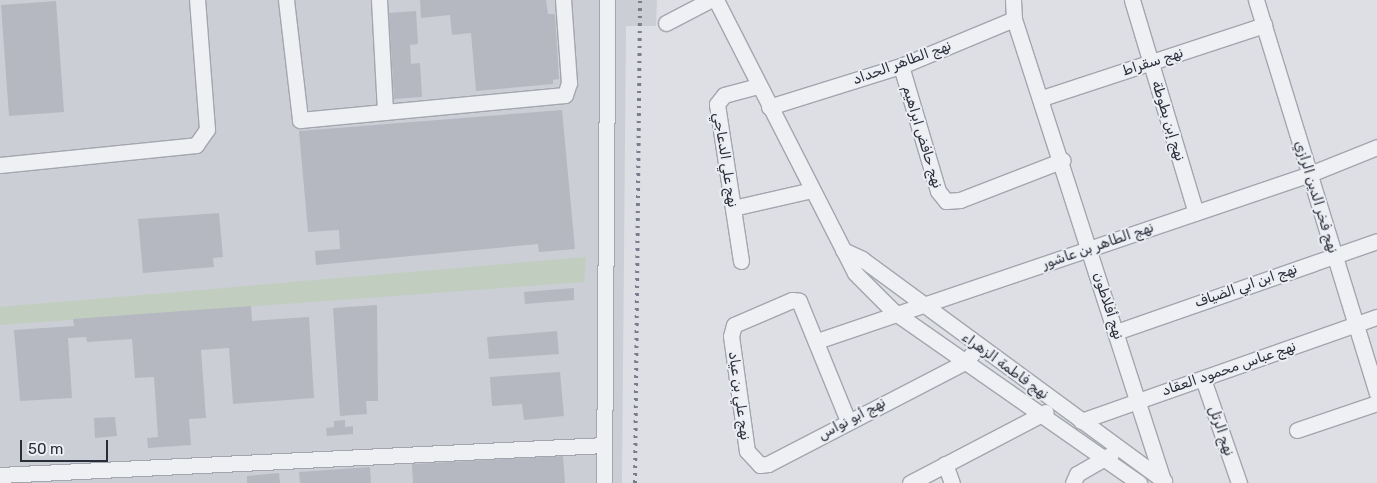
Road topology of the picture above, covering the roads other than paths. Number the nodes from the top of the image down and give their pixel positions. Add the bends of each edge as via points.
1 (197, 0) edge
2 (286, 0) edge
3 (379, 0) edge
4 (562, 0) edge
5 (607, 0) edge
6 (710, 0) edge
7 (716, 0) edge
8 (1013, 0) edge
9 (1132, 0) edge
10 (1256, 0) edge
11 (1014, 19) junction
12 (666, 23) dead end
13 (1264, 25) junction
14 (1151, 64) junction
15 (901, 66) junction
16 (757, 86) junction
17 (1042, 98) junction
18 (769, 107) junction
19 (385, 112) junction
20 (1377, 147) edge
21 (1063, 160) junction
22 (0, 166) edge
23 (1310, 174) junction
24 (812, 190) junction
25 (733, 208) junction
26 (1196, 212) junction
27 (1377, 241) edge
28 (842, 250) junction
29 (1090, 250) junction
30 (1333, 256) junction
31 (741, 260) dead end
32 (919, 304) junction
33 (894, 312) junction
34 (1377, 317) edge
35 (1356, 324) junction
36 (1116, 332) junction
37 (963, 336) junction
38 (817, 341) junction
39 (978, 347) junction
40 (951, 352) junction
41 (965, 362) junction
42 (949, 368) junction
43 (1203, 379) junction
44 (1377, 393) edge
45 (1138, 400) junction
46 (1377, 403) edge
47 (1058, 405) junction
48 (1039, 416) junction
49 (848, 421) junction
50 (1081, 421) junction
51 (1297, 430) dead end
52 (604, 445) junction
53 (1119, 449) junction
54 (1104, 457) junction
55 (755, 463) joint
56 (945, 464) junction
57 (0, 475) edge
58 (1165, 481) edge
59 (604, 483) edge
60 (910, 483) edge
61 (952, 483) edge
62 (1074, 483) edge
63 (1139, 483) edge
64 (1239, 483) edge

1 - 22 street via 207,129 196,144
2 - 19 street via 298,118
3 - 19 street
4 - 19 street via 569,83 565,95
5 - 52 street
6 - 12 street
7 - 16 street, نهج فاطمة الزهراء
8 - 11 street
9 - 14 street, نهج إبن بطوطة
10 - 13 street, نهج فخر الدين الرازي
11 - 15 street, نهج الطاهر الحداد
11 - 17 street, نهج أفلاطون
13 - 14 street, نهج سقراط
13 - 23 street, نهج فخر الدين الرازي
14 - 17 street, نهج سقراط
14 - 26 street, نهج إبن بطوطة
15 - 18 street, نهج الطاهر الحداد
15 - 21 street, نهج حافض ابراهيم via 938,191 946,201 960,200
16 - 18 street, نهج فاطمة الزهراء
16 - 25 street, نهج علي الدعاجي via 724,95 717,104
17 - 21 street, نهج أفلاطون
18 - 24 street, نهج فاطمة الزهراء
20 - 23 street, نهج الطاهر بن عاشور
21 - 29 street, نهج أفلاطون
23 - 26 street, نهج الطاهر بن عاشور
23 - 30 street, نهج فخر الدين الرازي
24 - 25 street
24 - 28 street, نهج فاطمة الزهراء
25 - 31 street, نهج علي الدعاجي
26 - 29 street, نهج الطاهر بن عاشور
27 - 30 street, نهج ابن ابي الضياف
28 - 32 street, نهج فاطمة الزهراء via 862,259
28 - 33 street, نهج فاطمة الزهراء via 852,269
29 - 32 street, نهج الطاهر بن عاشور
29 - 36 street, نهج أفلاطون
30 - 35 street, نهج فخر الدين الرازي
30 - 36 street, نهج ابن ابي الضياف
32 - 33 street, نهج الطاهر بن عاشور
32 - 37 street, نهج فاطمة الزهراء
33 - 38 street, نهج الطاهر بن عاشور
33 - 40 street, نهج فاطمة الزهراء
34 - 35 street, نهج عباس محمود العقاد
35 - 43 street, نهج عباس محمود العقاد
35 - 44 street, نهج فخر الدين الرازي
36 - 45 street, نهج أفلاطون
37 - 39 street, نهج فاطمة الزهراء
37 - 40 street
38 - 49 street
38 - 55 street, نهج علي بن عياد via 799,301 792,300 732,327 747,451
39 - 41 street
39 - 47 street, نهج فاطمة الزهراء
40 - 41 street, نهج فاطمة الزهراء
40 - 42 street
41 - 42 street, نهج أبو نواس
41 - 48 street, نهج فاطمة الزهراء
42 - 49 street, نهج أبو نواس
43 - 45 street, نهج عباس محمود العقاد
43 - 64 street, نهج الرتل
45 - 50 street, نهج عباس محمود العقاد
45 - 58 street, نهج أفلاطون
46 - 51 street
47 - 48 street
47 - 50 street, نهج فاطمة الزهراء
48 - 54 street, نهج فاطمة الزهراء
48 - 56 street
49 - 55 street, نهج أبو نواس via 768,464
50 - 53 street, نهج فاطمة الزهراء
52 - 57 street
52 - 59 street
53 - 54 street
53 - 58 street, نهج فاطمة الزهراء
54 - 62 street via 1077,474
54 - 63 street, نهج فاطمة الزهراء
56 - 60 street
56 - 61 street

